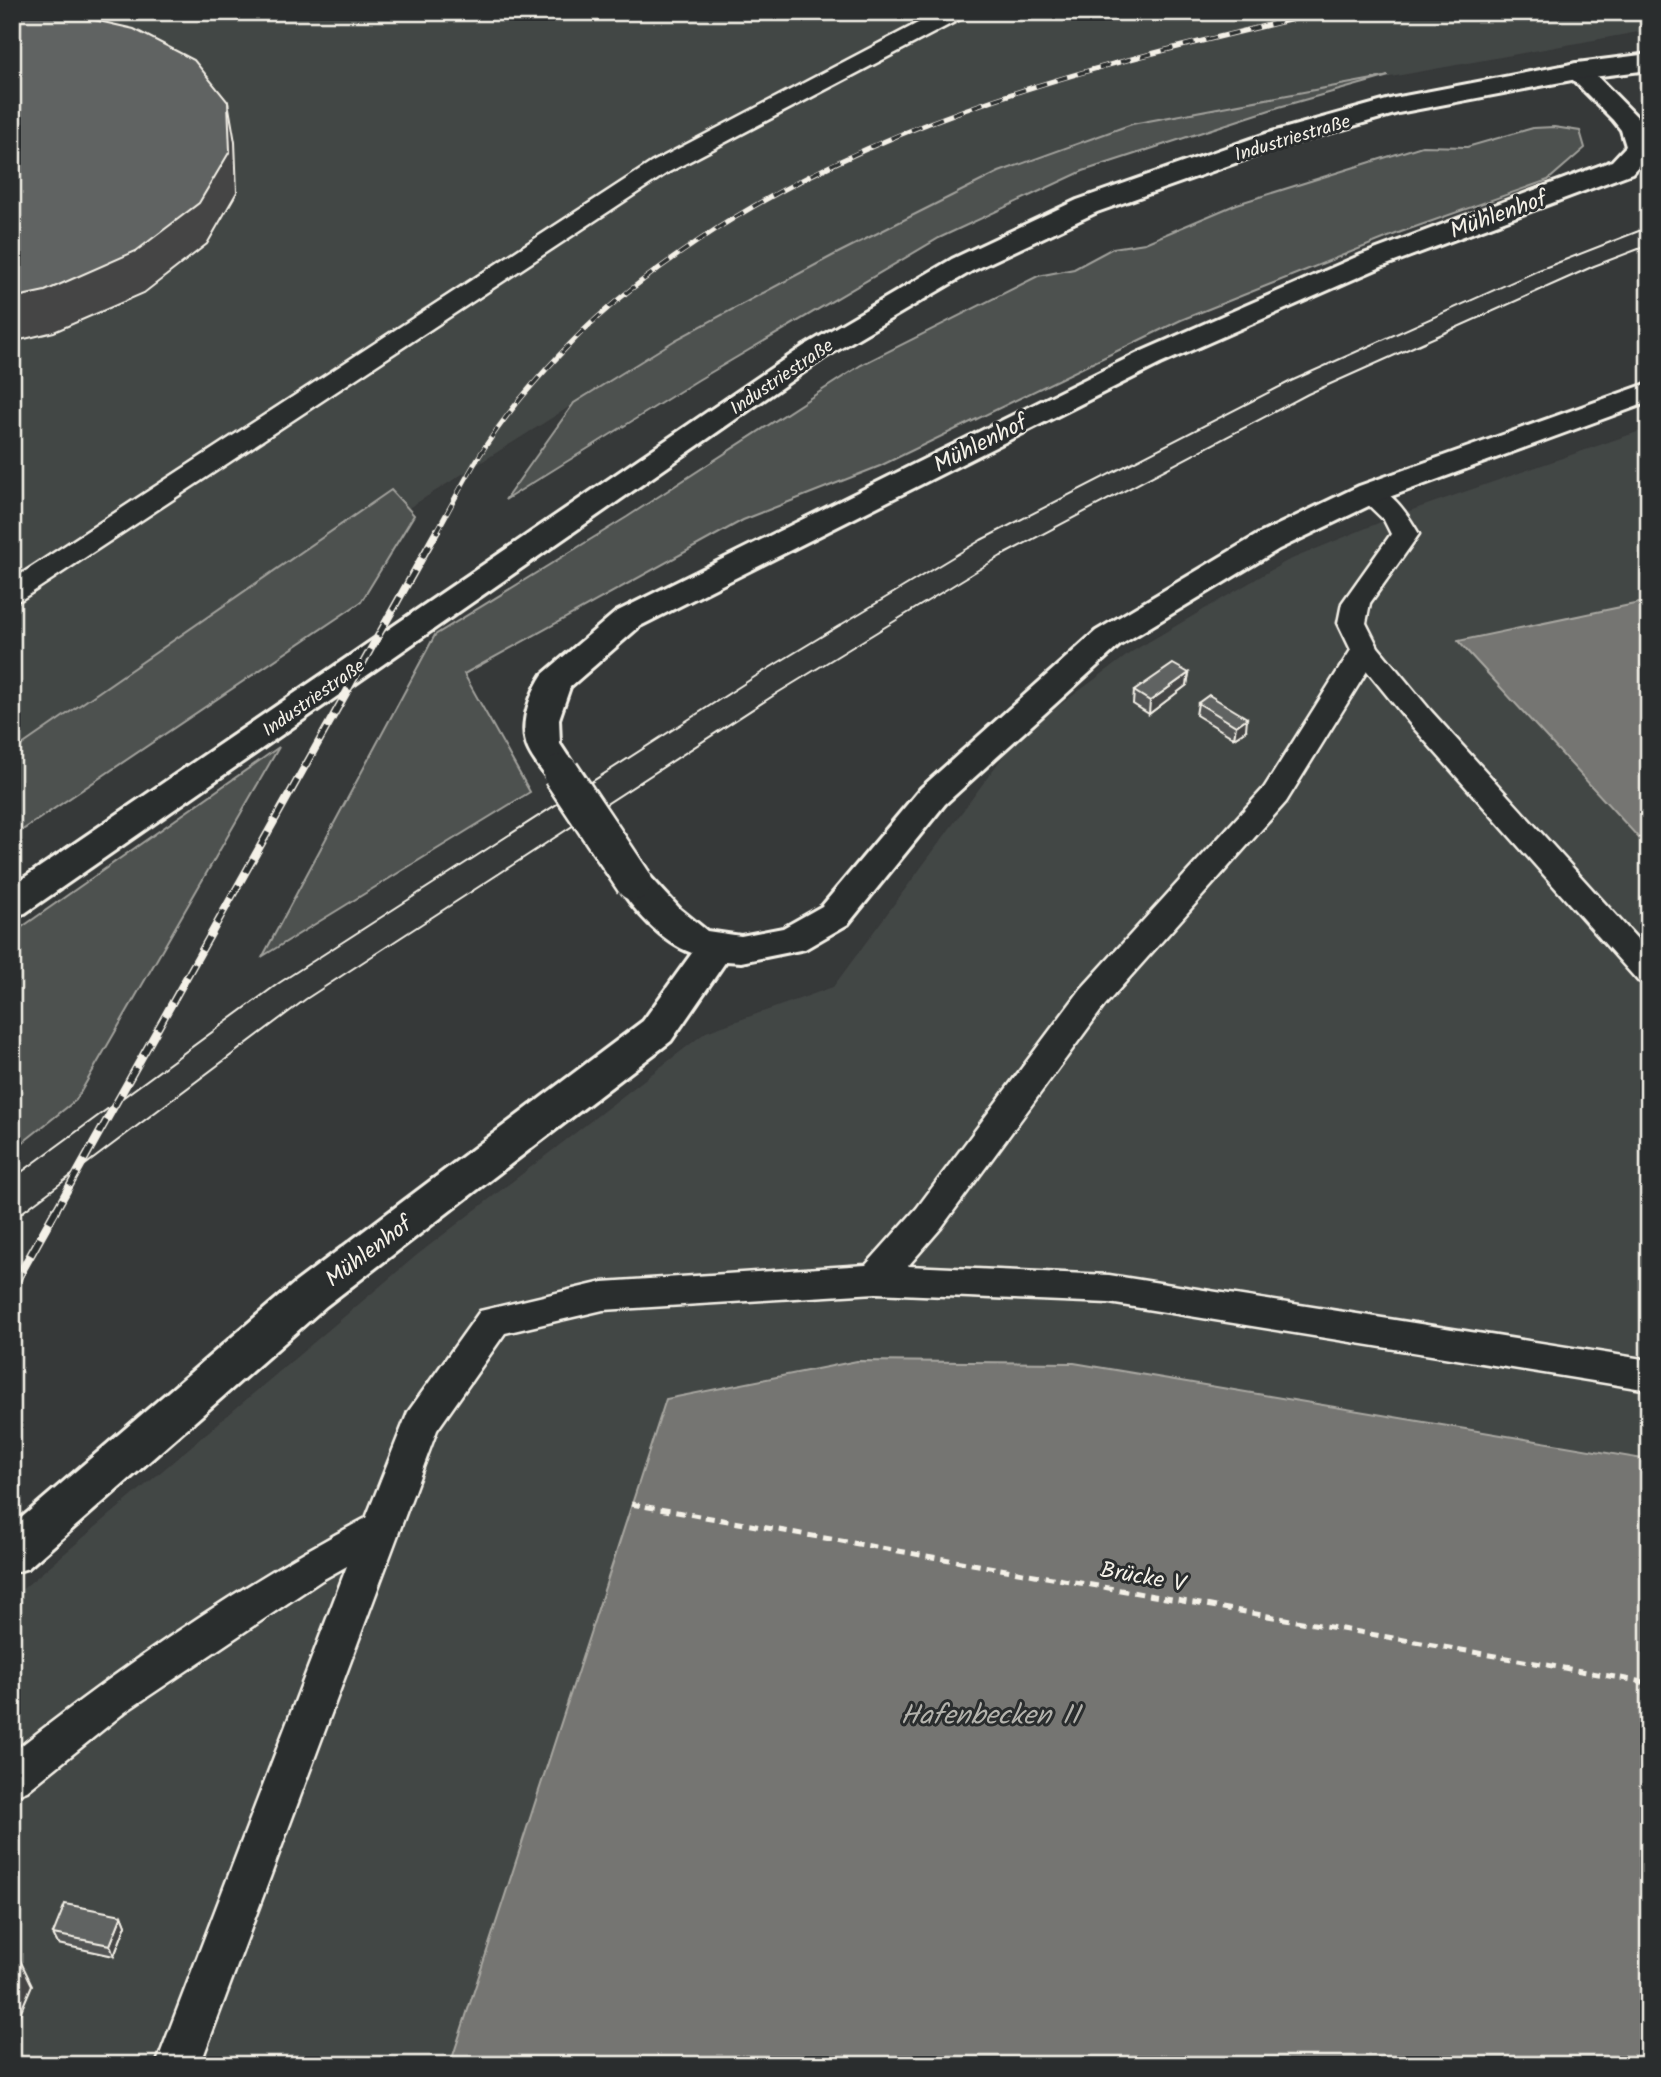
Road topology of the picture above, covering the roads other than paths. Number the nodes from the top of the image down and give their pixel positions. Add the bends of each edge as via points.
1 (956, 12) edge
2 (1649, 62) edge
3 (1577, 71) junction
4 (1649, 392) edge
5 (1370, 493) junction
6 (12, 593) edge
7 (1365, 650) junction
8 (12, 904) edge
9 (716, 947) junction
10 (1649, 973) edge
11 (876, 1279) junction
12 (1649, 1375) edge
13 (381, 1529) junction
14 (12, 1554) edge
15 (12, 1778) edge
16 (178, 2065) edge

1 - 6 lane via 659,168
2 - 3 street, Industriestraße
3 - 8 street, Industriestraße via 1394,106 1274,140 1087,206 962,265 814,352
3 - 9 street, Mühlenhof, bridge via 1634,130 1640,147 1622,167 1371,261 1150,358 628,619 555,682 542,719 543,744 634,882 694,940
4 - 5 street, Mühlenhof
5 - 7 lane via 1395,516 1405,534 1356,603 1352,623
5 - 9 street, Mühlenhof via 1268,542 1108,638 933,796 835,915 792,940 740,949
7 - 10 lane
7 - 11 lane via 1275,795 1093,997 929,1218
9 - 14 street, Mühlenhof via 657,1031 311,1294
11 - 12 lane via 1109,1289
11 - 13 lane via 603,1296 493,1321 421,1423
13 - 15 lane via 308,1568 111,1699
13 - 16 lane

